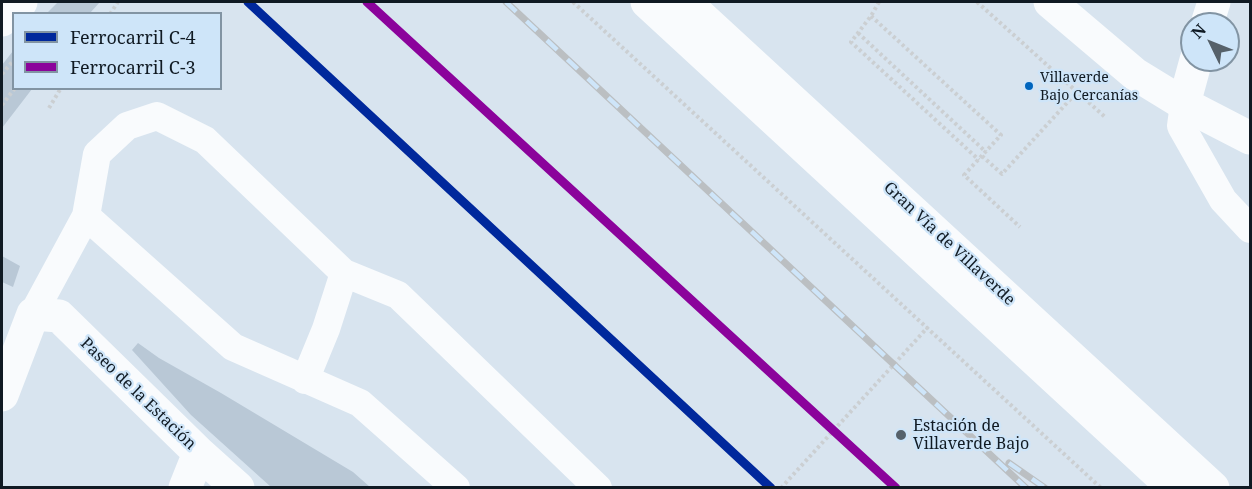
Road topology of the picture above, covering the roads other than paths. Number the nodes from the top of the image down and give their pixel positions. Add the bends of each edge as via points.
1 (21, 2) edge
2 (648, 2) edge
3 (685, 2) edge
4 (1050, 2) edge
5 (2, 20) edge
6 (1193, 72) edge
7 (1184, 104) junction
8 (1251, 138) edge
9 (86, 216) junction
10 (1251, 229) edge
11 (345, 273) junction
12 (33, 314) junction
13 (305, 380) junction
14 (2, 395) edge
15 (199, 453) junction
16 (185, 488) edge
17 (238, 488) edge
18 (456, 488) edge
19 (598, 488) edge
20 (1174, 488) edge
21 (1213, 488) edge

1 - 5 street
2 - 20 street, Gran Vía de Villaverde
3 - 21 street, Gran Vía de Villaverde
4 - 7 street via 1135,74
6 - 7 street
7 - 8 street
7 - 10 lane via 1181,126 1223,200
9 - 11 lane via 97,154 127,126 157,116 205,140
9 - 12 lane
9 - 13 lane via 233,347
11 - 13 lane
11 - 19 lane via 398,295
12 - 14 street
12 - 15 street, Paseo de la Estación via 59,316
13 - 18 lane via 360,404
15 - 16 street
15 - 17 street, Paseo de la Estación

